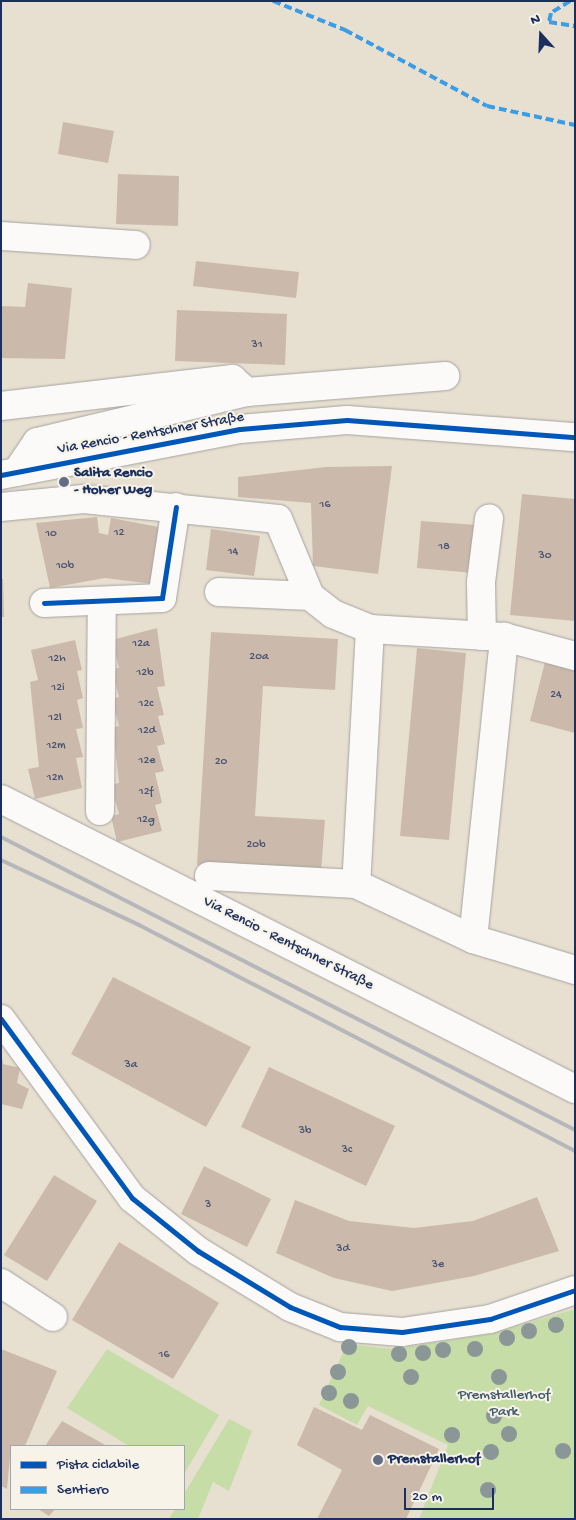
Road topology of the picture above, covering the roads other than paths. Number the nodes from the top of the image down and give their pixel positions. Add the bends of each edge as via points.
1 (1, 236) edge
2 (136, 245) dead end
3 (445, 376) dead end
4 (247, 392) junction
5 (1, 406) edge
6 (575, 437) edge
7 (9, 474) edge
8 (1, 507) edge
9 (176, 507) junction
10 (489, 520) dead end
11 (219, 592) dead end
12 (310, 596) junction
13 (102, 601) junction
14 (44, 603) dead end
15 (370, 628) junction
16 (493, 637) junction
17 (575, 656) edge
18 (1, 799) edge
19 (100, 811) dead end
20 (209, 876) dead end
21 (356, 884) junction
22 (473, 939) junction
23 (575, 970) edge
24 (1, 1019) edge
25 (575, 1089) edge
26 (1, 1284) edge
27 (575, 1290) edge
28 (53, 1317) dead end

1 - 2 street
3 - 4 street
4 - 5 street via 232,379
4 - 7 street via 37,442
6 - 7 street, Via Rencio - Rentschner Straße via 347,420 240,429
8 - 9 street via 84,499
9 - 12 street via 278,519
9 - 13 street via 162,598
10 - 16 street via 481,582
11 - 12 street
12 - 15 street via 333,614
13 - 14 street
13 - 19 street
15 - 16 street
15 - 21 street
16 - 17 street
16 - 22 street
18 - 25 street, Via Rencio - Rentschner Straße
20 - 21 street
21 - 22 street
22 - 23 street
24 - 27 street via 132,1198 198,1251 290,1307 340,1326 402,1332 490,1319
26 - 28 street

